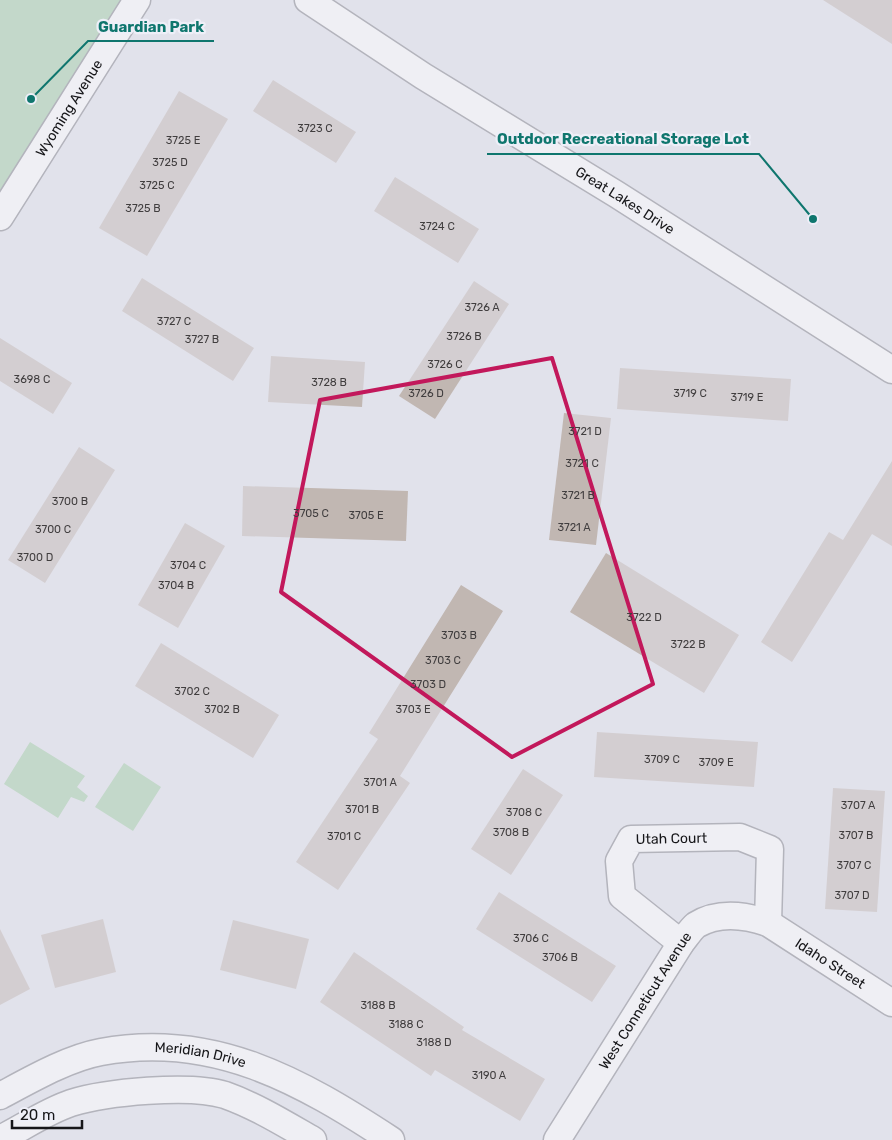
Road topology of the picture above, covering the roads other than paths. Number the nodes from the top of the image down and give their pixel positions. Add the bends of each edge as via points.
1 (137, 0) edge
2 (308, 0) edge
3 (0, 218) edge
4 (892, 370) edge
5 (768, 924) junction
6 (681, 943) junction
7 (892, 1003) edge
8 (0, 1096) edge
9 (0, 1140) edge
10 (313, 1140) edge
11 (391, 1140) edge
12 (557, 1140) edge

1 - 3 street, Wyoming Avenue
2 - 4 street, Great Lakes Drive via 423,76 616,194
5 - 6 street, West Conneticut Avenue via 746,916 719,916 696,925
5 - 6 street, Utah Court via 770,849 740,837 631,839 619,861 622,896
5 - 7 street, Idaho Street
6 - 12 street, West Conneticut Avenue
8 - 11 street, Meridian Drive via 33,1078 100,1052 175,1046 248,1062 271,1072 330,1102
9 - 10 street via 70,1103 139,1091 177,1089 224,1095

